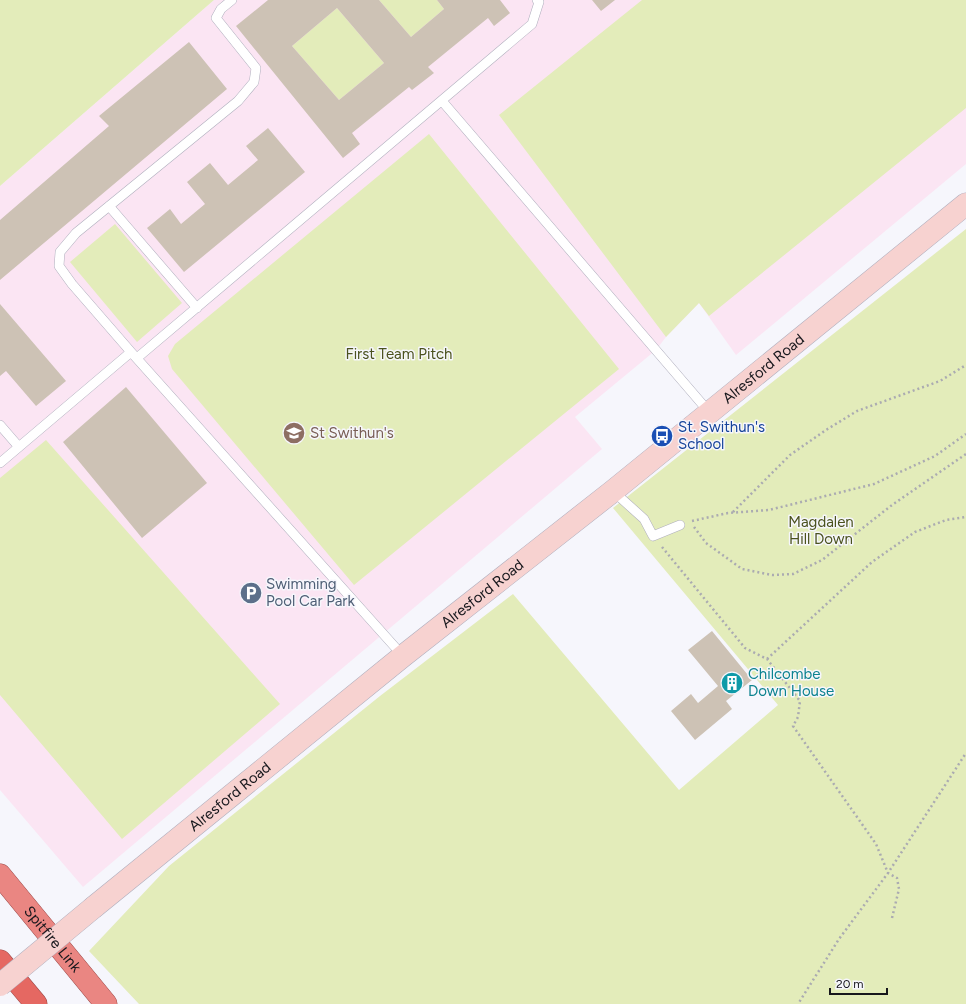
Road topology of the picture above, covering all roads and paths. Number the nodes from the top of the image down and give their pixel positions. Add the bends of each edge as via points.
1 (232, 0) edge
2 (537, 0) edge
3 (442, 101) junction
4 (966, 204) edge
5 (109, 206) junction
6 (197, 308) junction
7 (134, 355) junction
8 (966, 365) edge
9 (709, 412) junction
10 (0, 424) edge
11 (966, 434) edge
12 (19, 446) junction
13 (966, 454) edge
14 (0, 463) edge
15 (613, 491) junction
16 (733, 512) junction
17 (966, 517) edge
18 (690, 521) junction
19 (680, 525) joint
20 (654, 536) junction
21 (403, 656) junction
22 (767, 659) junction
23 (966, 753) edge
24 (888, 873) junction
25 (0, 875) edge
26 (892, 918) dead end
27 (0, 961) edge
28 (0, 984) edge
29 (36, 1004) edge
30 (106, 1004) edge
31 (798, 1004) edge

1 - 5 lane via 221,9 216,18 256,68 254,82 238,101
2 - 3 lane via 539,2 532,24
3 - 6 lane
3 - 9 lane
4 - 9 main road, Alresford Road
5 - 6 lane
5 - 7 lane via 60,252 58,266
6 - 7 lane
7 - 12 lane
7 - 21 lane
8 - 16 path via 940,381 857,411 826,430 790,455
9 - 15 main road, Alresford Road
10 - 12 lane
11 - 16 path via 935,456 874,484 769,510
12 - 14 lane
13 - 18 path via 892,505 822,560 793,574 772,575 742,569 706,543
15 - 20 lane via 644,518
15 - 21 main road, Alresford Road
16 - 18 path
17 - 22 path via 946,520 915,532 872,562
18 - 19 path
19 - 20 lane
20 - 22 path via 745,648
21 - 28 main road, Alresford Road, bridge
22 - 24 path via 800,701 798,717 793,726 876,844
23 - 24 path
24 - 26 path via 896,878 899,889
24 - 31 path via 839,939
25 - 30 highway, Spitfire Link
27 - 29 highway

